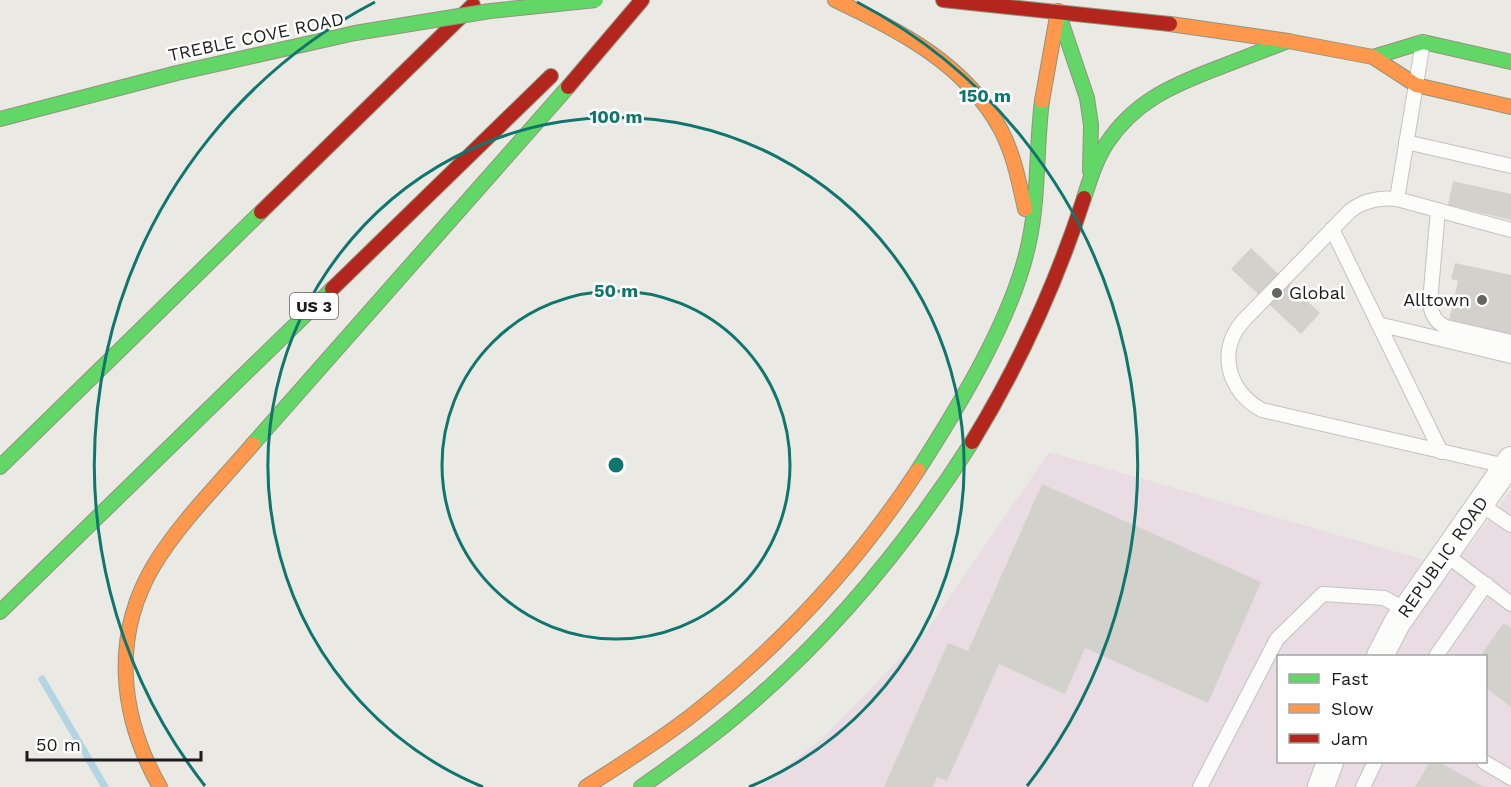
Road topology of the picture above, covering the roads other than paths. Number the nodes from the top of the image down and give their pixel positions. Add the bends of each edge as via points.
1 (477, 0) edge
2 (596, 0) edge
3 (628, 0) edge
4 (642, 0) edge
5 (835, 0) edge
6 (943, 0) edge
7 (1058, 10) junction
8 (603, 25) dead end
9 (1288, 41) junction
10 (1423, 42) junction
11 (1373, 57) junction
12 (1511, 62) edge
13 (561, 66) dead end
14 (1416, 85) junction
15 (1511, 107) edge
16 (0, 119) edge
17 (1406, 142) junction
18 (1511, 166) edge
19 (1089, 182) junction
20 (1397, 199) junction
21 (1438, 210) junction
22 (1332, 229) junction
23 (1511, 230) edge
24 (1030, 239) junction
25 (1378, 324) junction
26 (1511, 342) edge
27 (1511, 356) edge
28 (98, 371) junction
29 (27, 421) dead end
30 (1441, 452) junction
31 (1508, 464) edge
32 (0, 467) edge
33 (1480, 504) junction
34 (1511, 525) edge
35 (1445, 554) junction
36 (1486, 584) junction
37 (1511, 604) edge
38 (1406, 610) junction
39 (0, 612) edge
40 (1381, 655) edge
41 (1437, 655) edge
42 (1330, 763) edge
43 (1375, 763) edge
44 (1486, 763) edge
45 (1511, 778) edge
46 (160, 787) edge
47 (586, 787) edge
48 (641, 787) edge
49 (1200, 787) edge
50 (1321, 787) edge
51 (1363, 787) edge

1 - 28 main road
2 - 16 main road, TREBLE COVE ROAD, bridge via 490,11 355,33 245,55
3 - 8 main road
4 - 46 main road via 303,385 160,556 133,614 125,682 136,740
5 - 24 main road via 940,56 972,87 1008,145 1024,200
6 - 7 main road
7 - 9 main road
7 - 19 main road via 1089,109
7 - 24 main road via 1042,91
9 - 11 main road
9 - 19 main road via 1152,97 1112,137
10 - 11 main road
10 - 12 main road
10 - 14 lane
11 - 14 main road
13 - 39 main road, US 3
14 - 15 main road
14 - 17 lane
17 - 18 lane
17 - 20 lane
19 - 48 main road via 1060,268 1024,352 972,444 922,518 821,639 754,702
20 - 21 lane
20 - 22 lane via 1360,204
21 - 23 lane
21 - 26 lane via 1432,314 1446,327
22 - 25 lane
22 - 30 lane via 1238,327 1228,350 1234,383 1245,399 1262,410
24 - 47 main road via 1007,307 943,432 905,491 847,567 762,654 698,711
25 - 27 lane
25 - 30 lane
28 - 29 main road
28 - 32 main road
30 - 31 lane
31 - 33 street, REPUBLIC ROAD
33 - 34 lane
33 - 35 street, REPUBLIC ROAD
35 - 36 lane
35 - 38 street, REPUBLIC ROAD
36 - 37 lane
36 - 41 lane
38 - 40 street, REPUBLIC ROAD
38 - 49 lane via 1384,598 1323,594 1277,639
42 - 50 street
43 - 51 lane
44 - 45 lane

